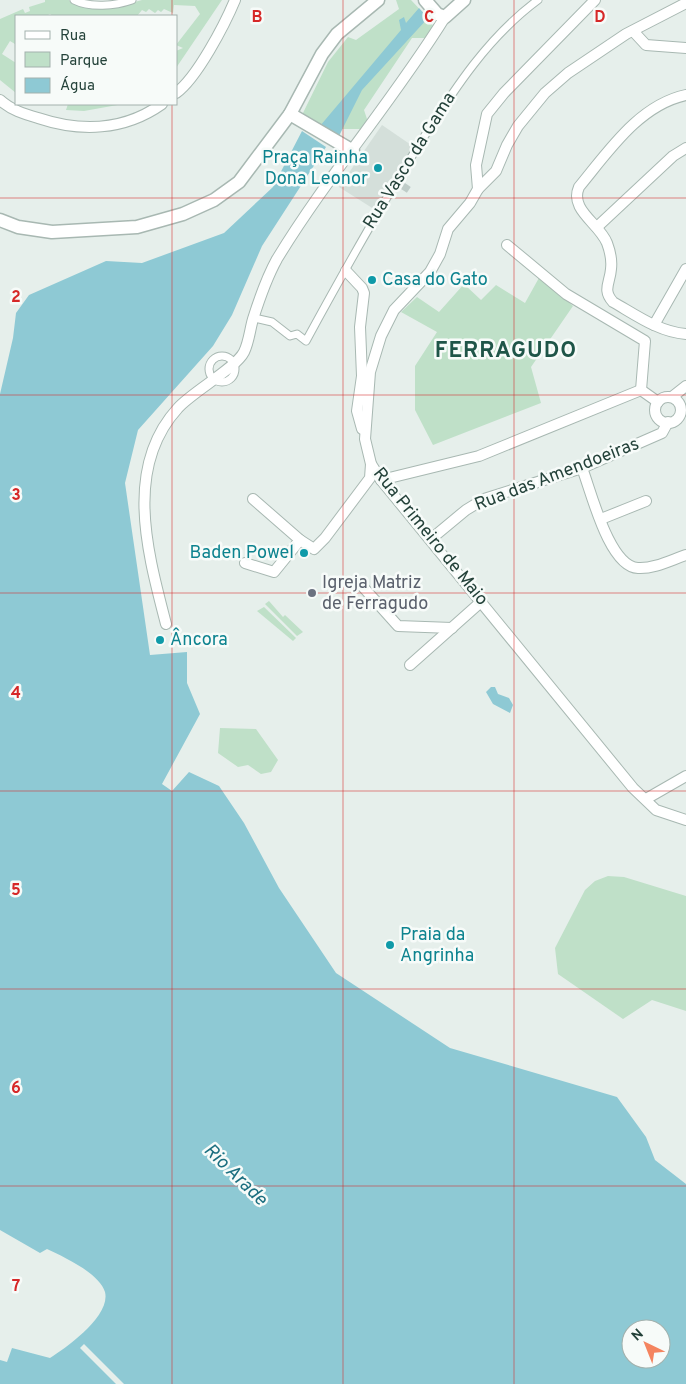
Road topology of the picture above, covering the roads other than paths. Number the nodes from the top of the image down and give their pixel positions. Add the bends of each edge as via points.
1 (74, 0) edge
2 (132, 0) edge
3 (235, 0) edge
4 (378, 0) edge
5 (425, 0) edge
6 (464, 0) edge
7 (538, 0) edge
8 (596, 0) edge
9 (686, 3) edge
10 (441, 15) junction
11 (633, 31) junction
12 (686, 48) edge
13 (178, 90) edge
14 (686, 95) edge
15 (0, 100) edge
16 (160, 105) edge
17 (290, 114) junction
18 (348, 148) junction
19 (686, 148) edge
20 (478, 189) junction
21 (0, 220) edge
22 (597, 227) junction
23 (507, 245) dead end
24 (686, 269) edge
25 (346, 270) junction
26 (254, 318) junction
27 (650, 323) junction
28 (686, 334) edge
29 (645, 341) junction
30 (234, 362) junction
31 (214, 379) junction
32 (686, 386) edge
33 (641, 390) junction
34 (672, 397) junction
35 (658, 402) junction
36 (683, 416) edge
37 (668, 422) junction
38 (365, 438) junction
39 (370, 464) junction
40 (582, 468) junction
41 (381, 480) junction
42 (253, 499) dead end
43 (646, 501) dead end
44 (601, 519) junction
45 (431, 539) junction
46 (300, 540) junction
47 (686, 555) edge
48 (245, 563) dead end
49 (363, 587) dead end
50 (482, 601) junction
51 (166, 624) dead end
52 (452, 628) junction
53 (410, 666) dead end
54 (686, 776) edge
55 (646, 799) junction
56 (686, 820) edge

1 - 2 street via 83,4 121,4
3 - 13 street via 206,55
4 - 17 street via 337,34 322,54
5 - 10 street
6 - 10 street
7 - 25 street, Rua Vasco da Gama via 519,14 464,75 377,211
8 - 20 street via 487,114 476,165
9 - 11 street, Rua Primeiro de Maio
10 - 18 street
11 - 12 street via 646,44
11 - 20 street, Rua Primeiro de Maio via 568,73 545,93 506,145 496,171
14 - 22 street via 658,105 643,116 578,187 576,204
15 - 16 street via 21,112 59,125 88,128 115,126
17 - 18 street
17 - 21 street via 239,182 214,200 183,214 137,227 86,232 52,232 18,227
18 - 26 street via 276,262
19 - 22 street via 673,156
20 - 38 street, Rua Primeiro de Maio via 448,229 430,272 394,310 381,336 370,372
22 - 27 street via 610,255 608,297
23 - 29 street via 566,294
24 - 27 street
25 - 26 street, Rua Vasco da Gama via 306,341 297,334 290,336 272,322
25 - 38 street via 364,293 360,327 362,376 357,411
26 - 30 street via 244,353
27 - 28 street via 670,332
27 - 29 street
29 - 33 street
30 - 31 street
30 - 31 street via 226,356 214,358 209,368
31 - 51 street via 178,407 162,428 149,457 144,515 149,554
32 - 34 street
33 - 35 street
33 - 41 street via 480,456
34 - 35 street
34 - 36 street
35 - 37 street via 655,409 657,417
36 - 37 street
37 - 40 street, Rua das Amendoeiras via 662,433
38 - 39 street, Rua Primeiro de Maio
39 - 41 street, Rua Primeiro de Maio
39 - 46 street via 370,478 325,538 314,549
40 - 44 street
40 - 45 street, Rua das Amendoeiras via 484,499
41 - 45 street, Rua Primeiro de Maio
42 - 46 street
43 - 44 street
44 - 47 street via 614,552 636,568 650,568
45 - 50 street, Rua Primeiro de Maio
46 - 48 street via 274,572
49 - 52 street via 398,626
50 - 52 street
50 - 55 street, Rua Primeiro de Maio via 633,788
52 - 53 street
54 - 55 street
55 - 56 street, Rua Primeiro de Maio via 656,810

